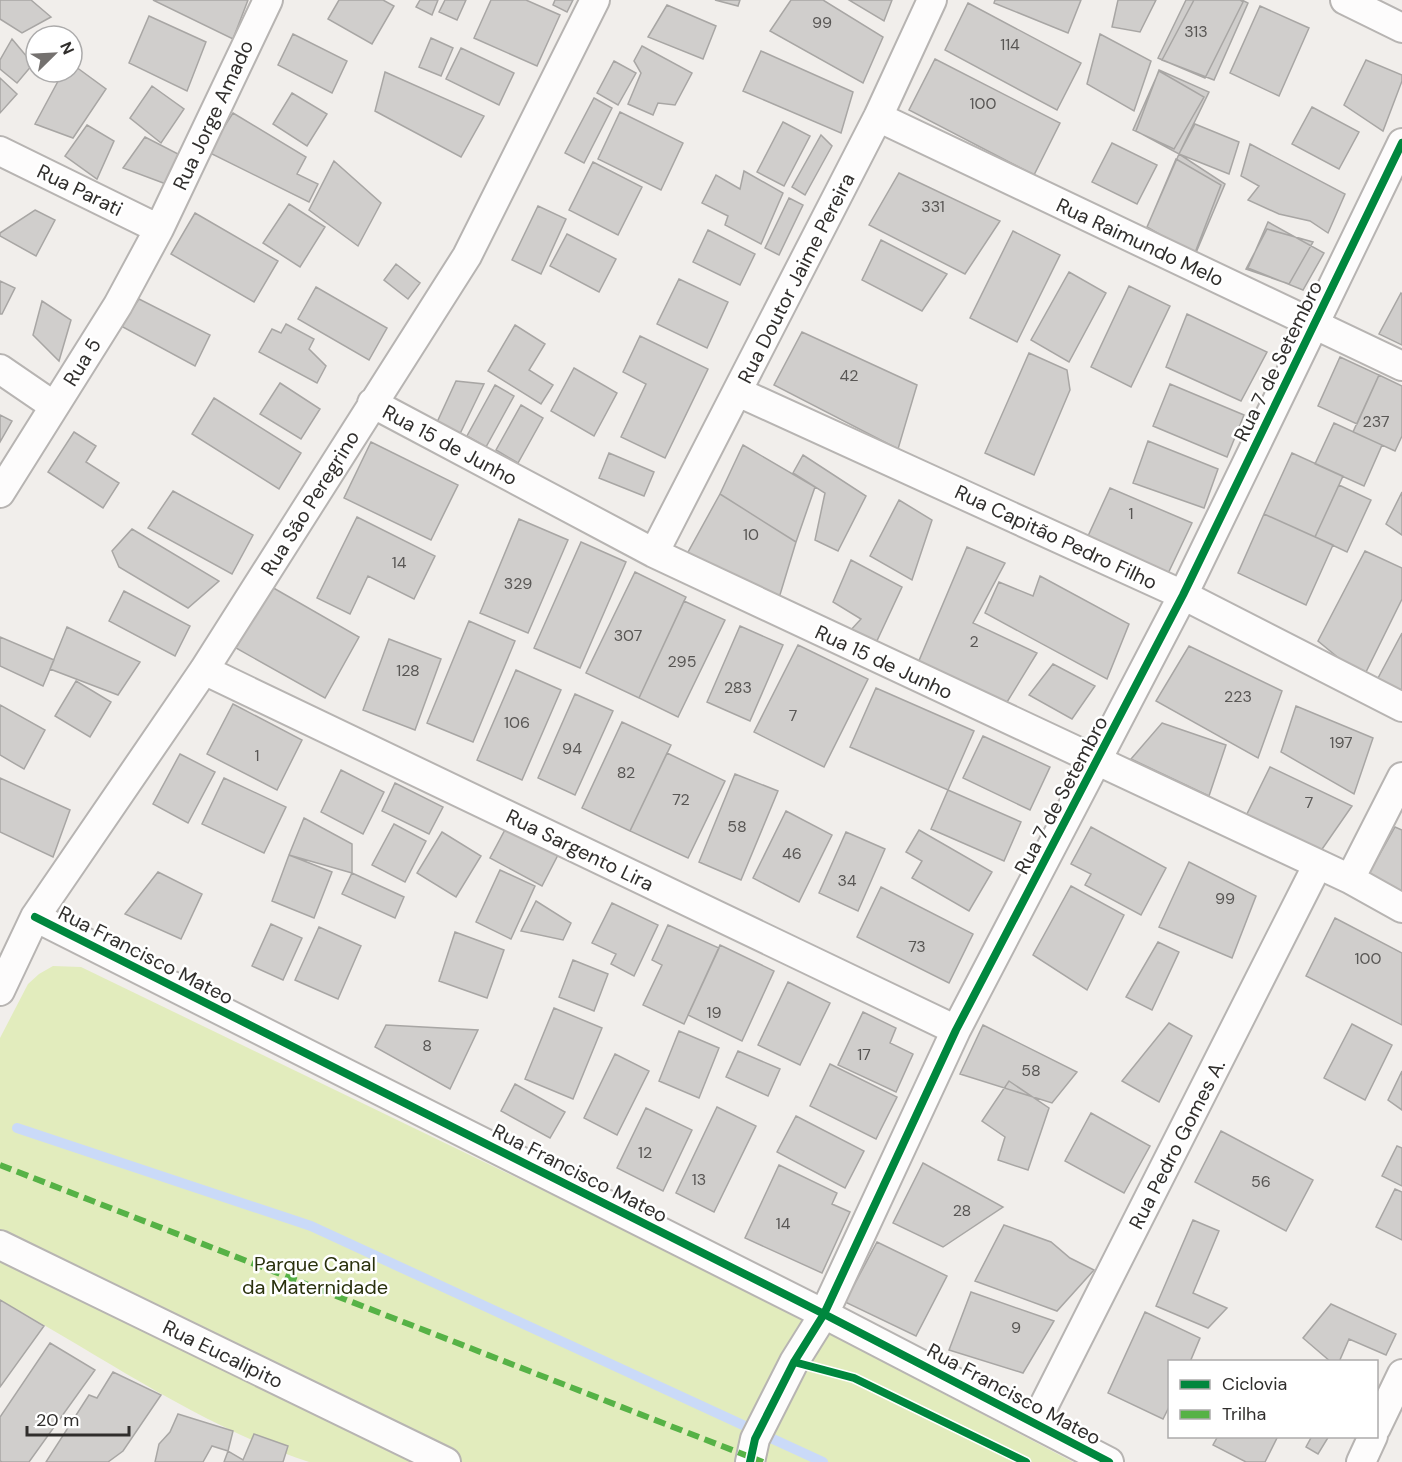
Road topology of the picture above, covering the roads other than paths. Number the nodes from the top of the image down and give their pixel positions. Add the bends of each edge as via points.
1 (268, 0) edge
2 (596, 0) edge
3 (932, 0) edge
4 (1345, 0) edge
5 (1402, 28) edge
6 (878, 117) junction
7 (1402, 143) edge
8 (0, 151) edge
9 (159, 230) junction
10 (1314, 324) junction
11 (1402, 366) edge
12 (0, 369) edge
13 (738, 392) junction
14 (372, 404) junction
15 (54, 406) junction
16 (0, 493) edge
17 (654, 553) junction
18 (1183, 595) junction
19 (204, 670) junction
20 (1402, 707) edge
21 (1097, 762) junction
22 (1402, 777) edge
23 (1318, 864) junction
24 (1350, 879) junction
25 (1402, 908) edge
26 (35, 917) junction
27 (0, 991) edge
28 (956, 1030) junction
29 (0, 1245) edge
30 (825, 1314) junction
31 (1402, 1374) edge
32 (1035, 1423) junction
33 (1378, 1426) edge
34 (1372, 1438) edge
35 (752, 1451) edge
36 (446, 1462) edge
37 (1109, 1462) edge
38 (1360, 1462) edge

1 - 9 street, Rua Jorge Amado
2 - 14 street, Rua São Peregrino via 467,256
3 - 6 street, Rua Doutor Jaime Pereira
4 - 5 street
6 - 10 street, Rua Raimundo Melo
6 - 13 street, Rua Doutor Jaime Pereira
7 - 10 street, Rua 7 de Setembro
8 - 9 street, Rua Parati
9 - 15 street, Rua 5 via 118,305
10 - 11 street, Rua Raimundo Melo
10 - 18 street, Rua 7 de Setembro
12 - 15 street
13 - 17 street, Rua Doutor Jaime Pereira
13 - 18 street, Rua Capitão Pedro Filho
14 - 17 street, Rua 15 de Junho
14 - 19 street, Rua São Peregrino
15 - 16 street, Rua 5
17 - 21 street, Rua 15 de Junho
18 - 20 street, Rua Capitão Pedro Filho
18 - 21 street, Rua 7 de Setembro
19 - 26 street, Rua São Peregrino
19 - 28 street, Rua Sargento Lira
21 - 23 street, Rua 15 de Junho
21 - 28 street, Rua 7 de Setembro
22 - 24 street
23 - 24 street, Rua 15 de Junho
23 - 32 street, Rua Pedro Gomes A.
24 - 25 street, Rua 15 de Junho
26 - 27 street, Rua São Peregrino
26 - 30 street, Rua Francisco Mateo
28 - 30 street, Rua 7 de Setembro
29 - 36 street, Rua Eucalipito
30 - 32 street, Rua Francisco Mateo
30 - 35 street, Rua 7 de Setembro via 794,1362
31 - 33 street
32 - 37 street, Rua Francisco Mateo
34 - 38 street

